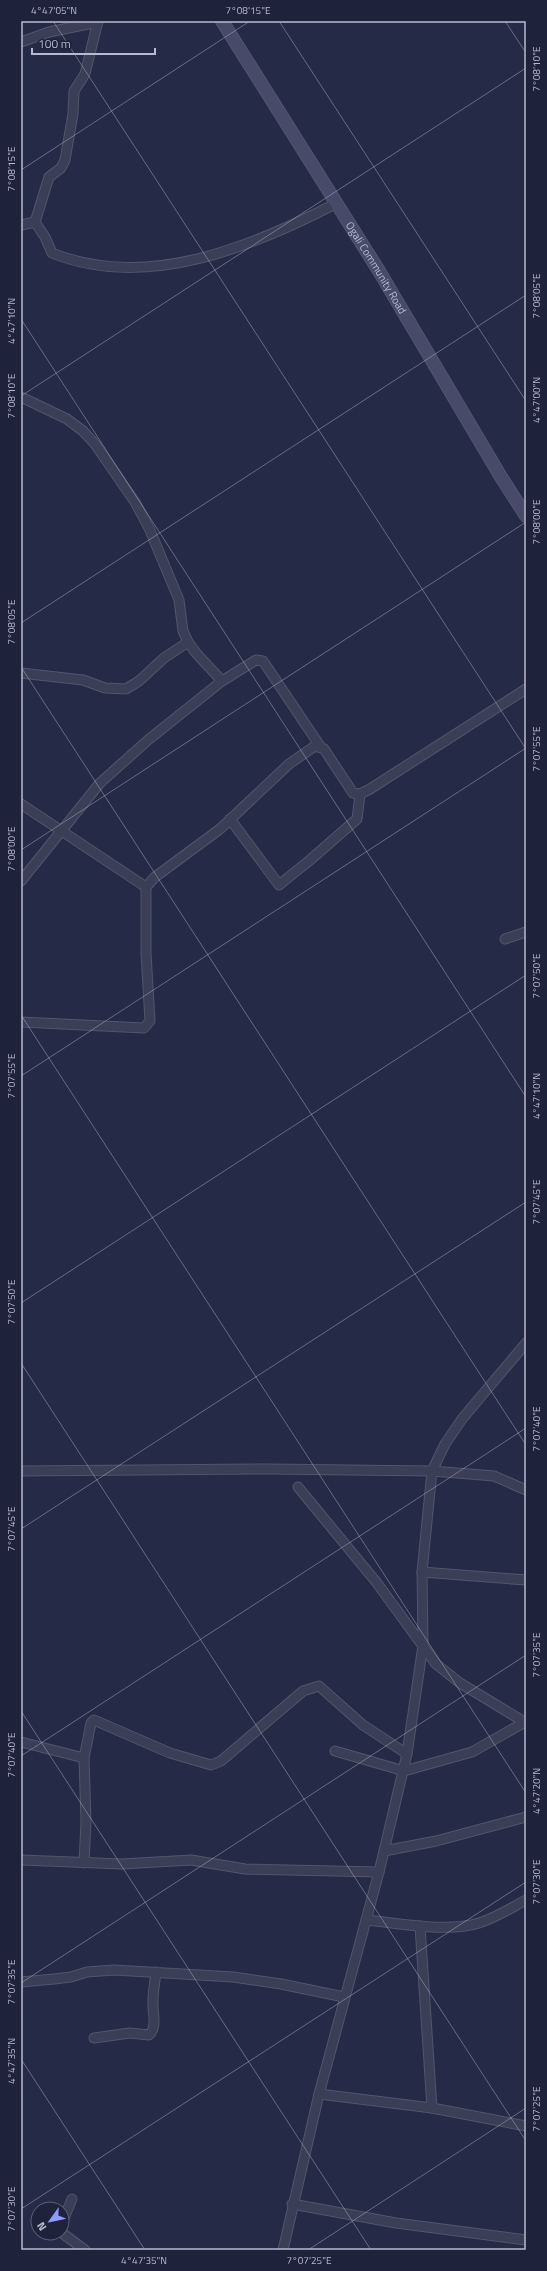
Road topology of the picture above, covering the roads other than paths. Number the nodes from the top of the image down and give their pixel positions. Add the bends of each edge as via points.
1 (222, 21) edge
2 (98, 22) edge
3 (21, 42) edge
4 (337, 203) junction
5 (34, 222) junction
6 (21, 225) edge
7 (21, 397) edge
8 (526, 516) edge
9 (188, 642) junction
10 (21, 673) edge
11 (222, 681) junction
12 (526, 689) edge
13 (320, 746) junction
14 (360, 794) junction
15 (21, 804) edge
16 (230, 819) junction
17 (59, 831) junction
18 (21, 881) edge
19 (146, 887) junction
20 (526, 932) edge
21 (506, 939) dead end
22 (21, 1022) edge
23 (526, 1343) edge
24 (21, 1471) edge
25 (432, 1471) junction
26 (298, 1487) dead end
27 (526, 1490) edge
28 (422, 1572) junction
29 (526, 1580) edge
30 (423, 1645) junction
31 (526, 1722) edge
32 (21, 1742) edge
33 (335, 1751) dead end
34 (407, 1754) junction
35 (84, 1758) junction
36 (404, 1771) junction
37 (526, 1817) edge
38 (384, 1851) junction
39 (21, 1860) edge
40 (84, 1863) junction
41 (379, 1872) junction
42 (526, 1900) edge
43 (366, 1920) junction
44 (420, 1926) junction
45 (156, 1972) junction
46 (21, 1982) edge
47 (344, 1997) junction
48 (94, 2038) dead end
49 (319, 2094) junction
50 (432, 2108) junction
51 (526, 2126) edge
52 (72, 2200) dead end
53 (292, 2204) junction
54 (70, 2205) edge
55 (70, 2239) edge
56 (526, 2240) edge
57 (85, 2250) edge
58 (283, 2250) edge

1 - 4 street, Ogali Community Road
2 - 3 street via 49,32
2 - 5 street via 85,74 74,91 65,160 61,168 49,177
4 - 5 street via 274,234 221,252 174,262 126,268 99,267 52,253 45,236
4 - 8 street, Ogali Community Road
5 - 6 street
7 - 9 street via 62,416 83,431 126,489 144,517 166,566 179,600 183,631
9 - 10 street via 126,689 106,688 83,680
9 - 11 street
11 - 13 street via 256,660 263,661
11 - 17 street via 109,774
12 - 14 street
13 - 14 street via 346,785 353,793
13 - 16 street via 315,746 289,764
14 - 16 street via 357,818 279,885
15 - 17 street
16 - 19 street via 155,877
17 - 18 street
17 - 19 street
19 - 22 street via 150,1021 148,1025 136,1028
20 - 21 street
23 - 25 street via 462,1419 444,1444
24 - 25 street
25 - 27 street via 494,1476
25 - 28 street
26 - 30 street via 377,1583
28 - 29 street
28 - 30 street
30 - 31 street via 436,1664 456,1679
30 - 34 street
31 - 36 street via 472,1752 444,1762
32 - 35 street
33 - 36 street
34 - 35 street via 363,1725 319,1686 303,1692 221,1761 211,1765 170,1753 94,1720 91,1723
34 - 36 street
35 - 40 street
36 - 38 street
37 - 38 street via 436,1841
38 - 41 street
39 - 40 street
40 - 41 street via 122,1864 191,1860 261,1870
41 - 43 street
42 - 44 street via 479,1924
43 - 44 street
43 - 47 street
44 - 50 street
45 - 46 street via 94,1971 71,1977
45 - 47 street via 233,1977
45 - 48 street via 152,2032 149,2035 130,2033
47 - 49 street
49 - 50 street
49 - 53 street
50 - 51 street
52 - 54 street
53 - 56 street via 396,2223
53 - 58 street
55 - 57 street

